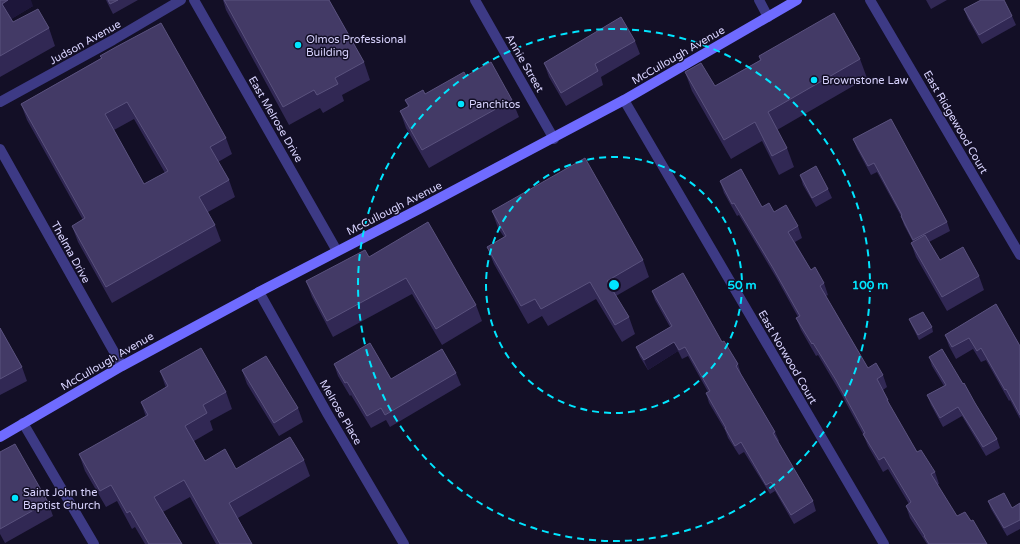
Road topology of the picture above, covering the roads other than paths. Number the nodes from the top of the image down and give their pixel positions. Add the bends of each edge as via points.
1 (181, 0) edge
2 (194, 0) edge
3 (475, 0) edge
4 (759, 0) edge
5 (797, 0) edge
6 (870, 0) edge
7 (768, 17) junction
8 (624, 100) junction
9 (0, 102) edge
10 (554, 138) junction
11 (0, 150) edge
12 (337, 251) junction
13 (1020, 256) edge
14 (259, 292) junction
15 (122, 366) junction
16 (23, 423) junction
17 (0, 436) edge
18 (94, 544) edge
19 (404, 544) edge
20 (884, 544) edge

1 - 9 street, Judson Avenue
2 - 12 street, East Melrose Drive
3 - 10 street, Annie Street
4 - 7 street
5 - 7 main road, McCullough Avenue
6 - 13 street, East Ridgewood Court
7 - 8 main road, McCullough Avenue
8 - 10 main road, McCullough Avenue
8 - 20 street, East Norwood Court
10 - 12 main road, McCullough Avenue
11 - 15 street, Thelma Drive
12 - 14 main road, McCullough Avenue
14 - 15 main road, McCullough Avenue
14 - 19 street, Melrose Place
15 - 16 main road, McCullough Avenue
16 - 17 main road, McCullough Avenue
16 - 18 street

